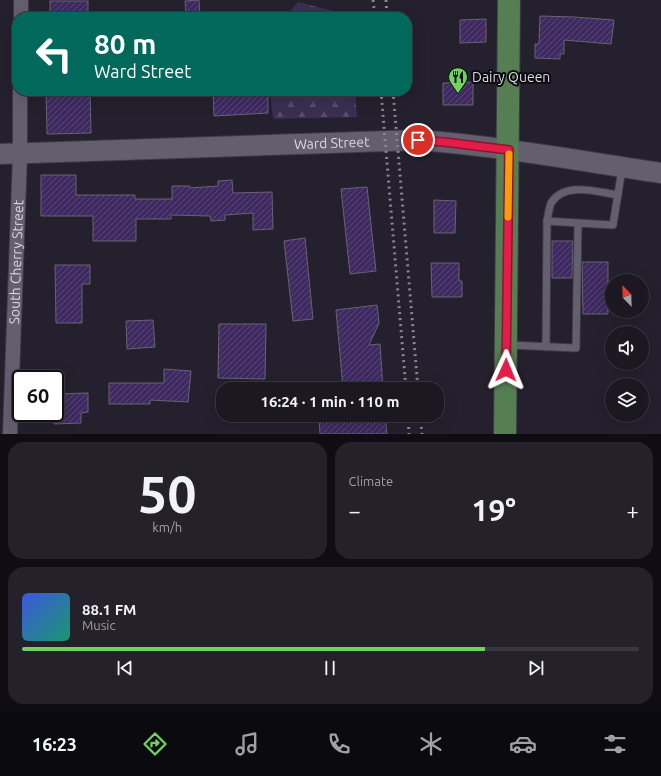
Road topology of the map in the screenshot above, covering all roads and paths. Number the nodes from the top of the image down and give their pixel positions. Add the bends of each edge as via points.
1 (21, 0) edge
2 (509, 0) edge
3 (21, 12) edge
4 (20, 96) edge
5 (509, 150) junction
6 (0, 154) edge
7 (20, 154) junction
8 (622, 168) junction
9 (661, 173) edge
10 (618, 194) junction
11 (547, 221) junction
12 (578, 223) junction
13 (507, 344) junction
14 (546, 347) junction
15 (10, 434) edge
16 (505, 434) edge

1 - 3 street
2 - 5 main road
4 - 7 street, South Cherry Street
5 - 7 street, Ward Street via 418,140
5 - 8 street, Ward Street
5 - 13 main road
6 - 7 street, Ward Street
7 - 15 street, South Cherry Street
8 - 9 street, Ward Street
8 - 10 lane
10 - 11 lane via 574,189 560,194 551,204
10 - 12 lane via 613,225
11 - 12 lane
11 - 14 lane
12 - 14 lane via 576,348
13 - 14 lane
13 - 16 main road

